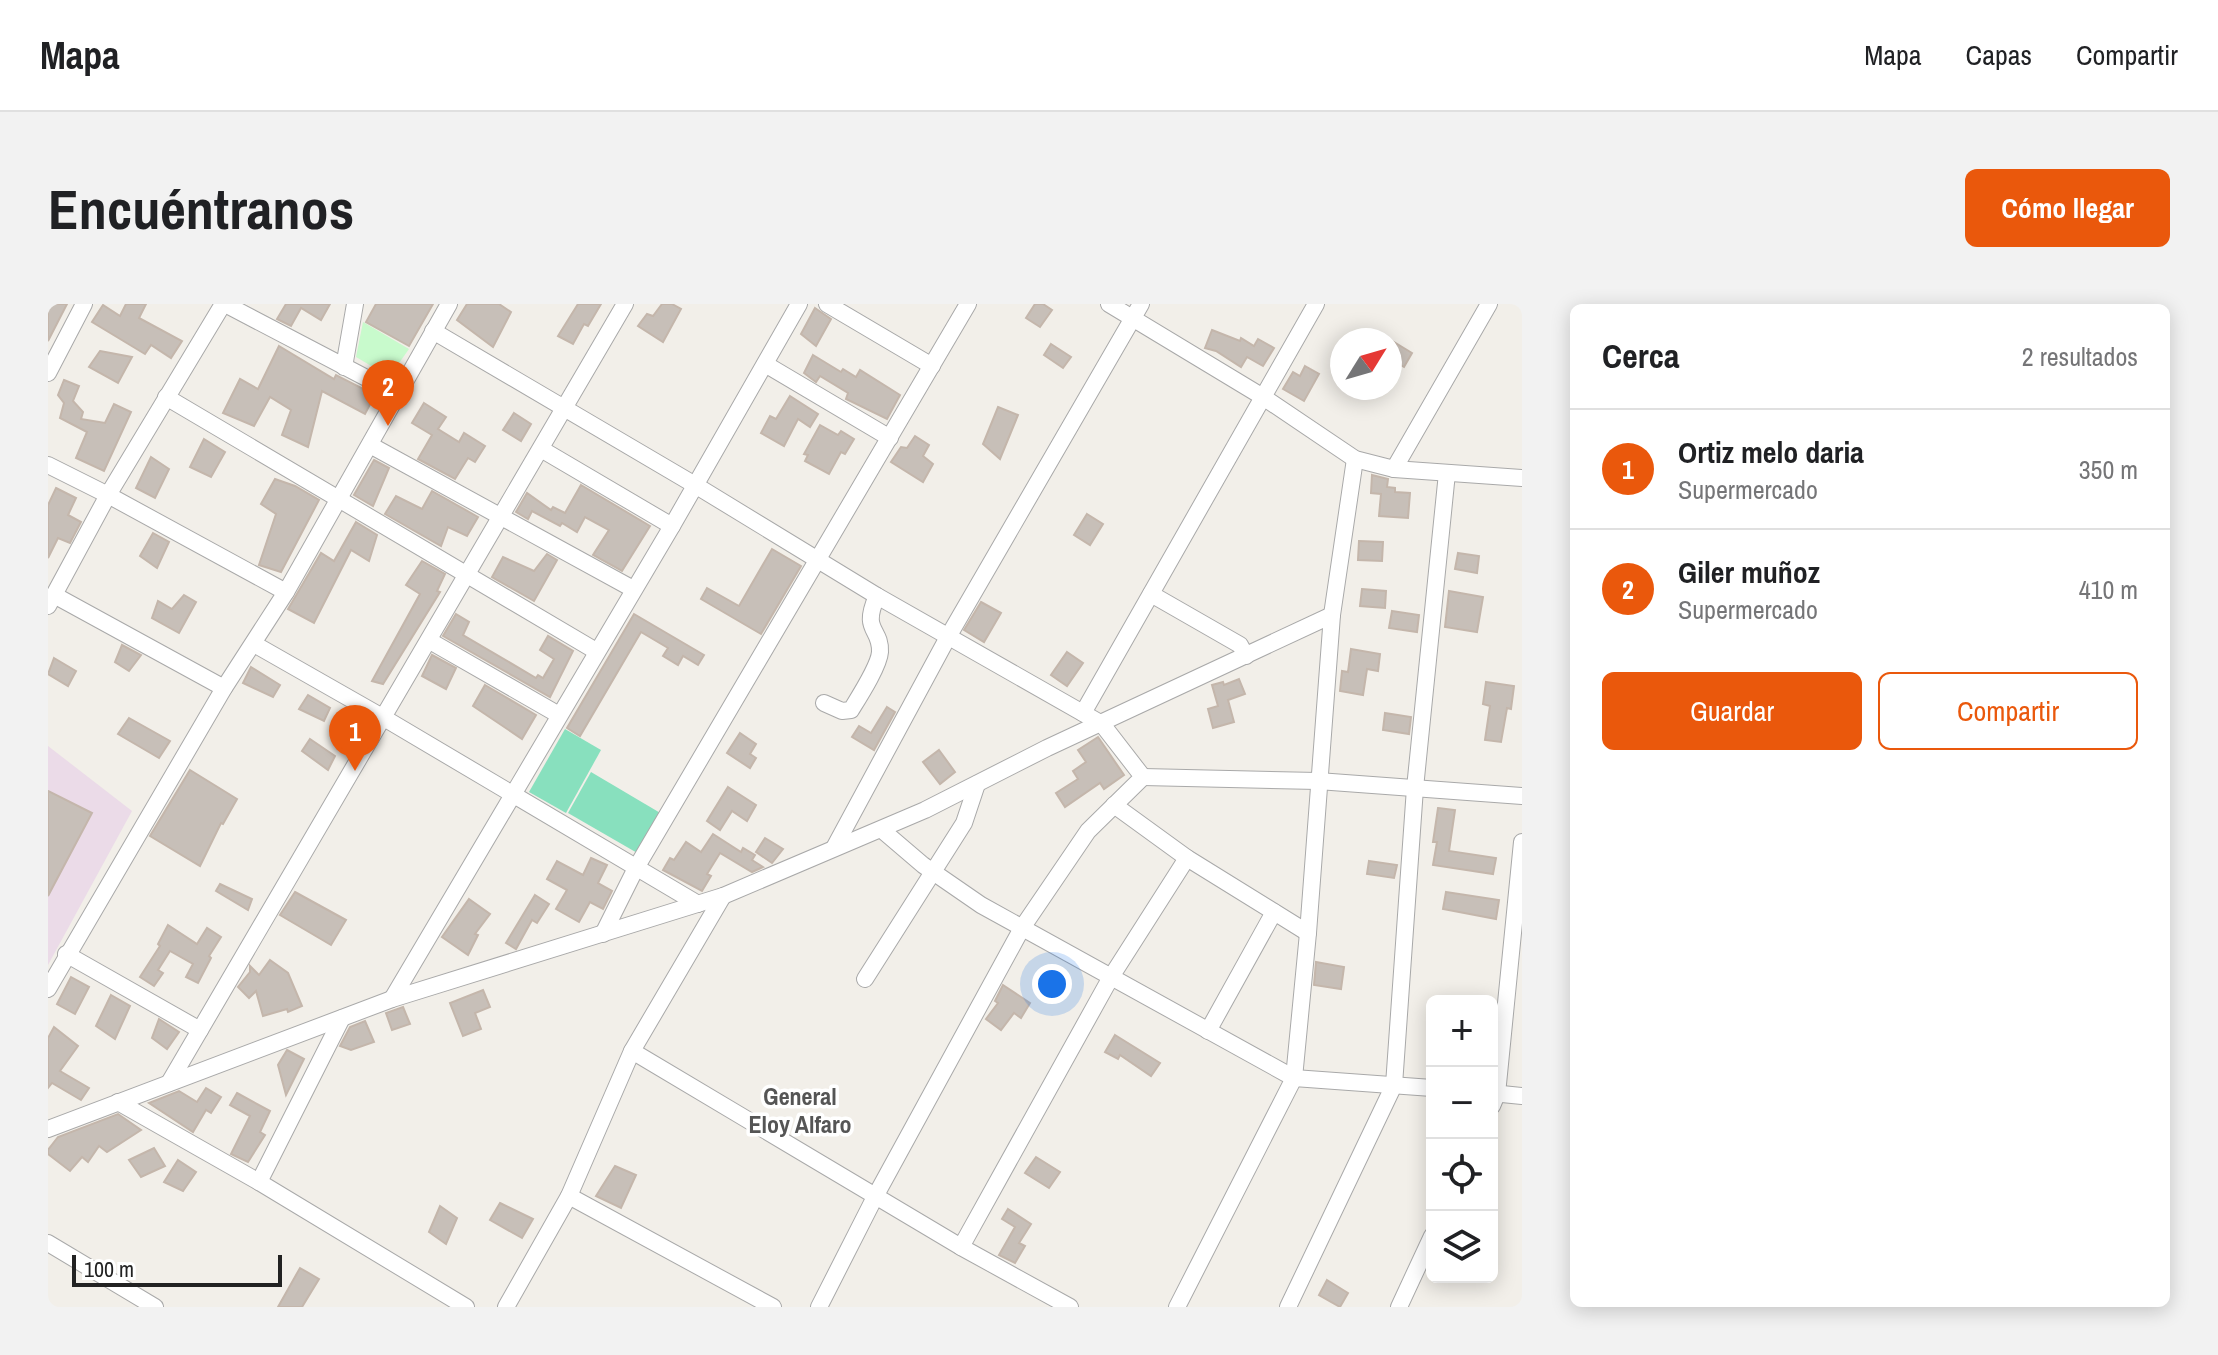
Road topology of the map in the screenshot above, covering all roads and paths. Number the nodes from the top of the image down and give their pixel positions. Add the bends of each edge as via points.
1 (84, 304) edge
2 (224, 304) edge
3 (355, 304) edge
4 (449, 304) edge
5 (625, 304) edge
6 (799, 304) edge
7 (827, 304) edge
8 (968, 304) edge
9 (1109, 304) edge
10 (1316, 304) edge
11 (1489, 304) edge
12 (1137, 311) edge
13 (433, 331) junction
14 (765, 364) junction
15 (932, 366) junction
16 (344, 367) junction
17 (48, 373) edge
18 (397, 394) junction
19 (166, 397) junction
20 (1263, 397) junction
21 (565, 409) junction
22 (890, 438) junction
23 (370, 445) junction
24 (541, 449) junction
25 (1355, 459) junction
26 (48, 465) edge
27 (1394, 469) junction
28 (1447, 473) junction
29 (1522, 478) edge
30 (695, 485) junction
31 (108, 495) junction
32 (338, 499) junction
33 (499, 516) junction
34 (672, 526) junction
35 (818, 560) junction
36 (468, 575) junction
37 (633, 589) junction
38 (286, 592) junction
39 (1151, 594) junction
40 (877, 596) junction
41 (51, 600) edge
42 (1332, 615) junction
43 (948, 637) junction
44 (430, 641) junction
45 (254, 644) junction
46 (596, 651) junction
47 (1246, 656) junction
48 (224, 688) junction
49 (824, 703) dead end
50 (1083, 713) junction
51 (559, 715) junction
52 (384, 718) junction
53 (1102, 724) junction
54 (1143, 777) junction
55 (1318, 781) junction
56 (977, 784) junction
57 (1415, 788) junction
58 (513, 796) junction
59 (1522, 796) edge
60 (1114, 805) junction
61 (882, 830) junction
62 (1522, 842) edge
63 (834, 848) junction
64 (1187, 858) junction
65 (636, 868) junction
66 (933, 872) junction
67 (723, 896) junction
68 (698, 904) junction
69 (1274, 912) junction
70 (1022, 928) junction
71 (1308, 933) junction
72 (603, 934) junction
73 (66, 954) junction
74 (1111, 977) junction
75 (865, 979) dead end
76 (48, 989) edge
77 (392, 999) junction
78 (342, 1018) junction
79 (200, 1030) junction
80 (1208, 1031) junction
81 (632, 1051) junction
82 (1497, 1067) edge
83 (1294, 1078) junction
84 (169, 1083) junction
85 (1394, 1085) junction
86 (1426, 1088) edge
87 (1522, 1096) edge
88 (1498, 1098) edge
89 (118, 1102) junction
90 (48, 1129) edge
91 (259, 1182) junction
92 (876, 1195) junction
93 (569, 1196) junction
94 (48, 1243) edge
95 (961, 1247) junction
96 (1426, 1249) edge
97 (155, 1307) edge
98 (466, 1307) edge
99 (506, 1307) edge
100 (773, 1307) edge
101 (819, 1307) edge
102 (1070, 1307) edge
103 (1177, 1307) edge
104 (1288, 1307) edge
105 (1399, 1307) edge

1 - 17 street
2 - 16 street
2 - 19 street
3 - 16 street
4 - 13 street
5 - 21 street
6 - 14 street
7 - 15 street
8 - 15 street
9 - 12 street
10 - 20 street
11 - 27 street
12 - 20 street
12 - 43 street
13 - 18 street
13 - 21 street
14 - 22 street
14 - 30 street
15 - 22 street
16 - 18 street
18 - 23 street
19 - 31 street
19 - 32 street
20 - 25 street
20 - 39 street
21 - 24 street
21 - 30 street
22 - 35 street
23 - 32 street
23 - 33 street
24 - 33 street
24 - 34 street
25 - 27 street
25 - 42 street
26 - 31 street
27 - 28 street
28 - 29 street
28 - 57 street
30 - 34 street
30 - 35 street
31 - 38 street
31 - 41 street
32 - 36 street
32 - 38 street
33 - 36 street
33 - 37 street
34 - 37 street
35 - 40 street
35 - 65 street
36 - 44 street
36 - 46 street
37 - 46 street
38 - 45 street
39 - 47 street via 1240,645
39 - 50 street
40 - 43 street
40 - 49 street via 869,614 880,655 851,710
41 - 48 street
42 - 47 street
42 - 55 street
43 - 50 street
43 - 63 street
44 - 51 street
44 - 52 street
45 - 48 street
45 - 52 street
46 - 51 street
47 - 53 street
48 - 73 street
50 - 53 street
51 - 58 street
52 - 58 street
52 - 79 street
53 - 54 street
53 - 56 street
54 - 55 street
54 - 60 street
55 - 57 street
55 - 71 street
56 - 61 street
56 - 66 street via 964,823
57 - 59 street
57 - 85 street
58 - 65 street
58 - 77 street
60 - 64 street
60 - 70 street via 1088,831
61 - 63 street
61 - 66 street
62 - 82 street
63 - 67 street
64 - 69 street
64 - 74 street
65 - 68 street
65 - 72 street
66 - 70 street
66 - 75 street
67 - 68 street
67 - 81 street
68 - 72 street
69 - 71 street
69 - 80 street
70 - 74 street
70 - 92 street
71 - 83 street
72 - 77 street
73 - 76 street
73 - 79 street
74 - 80 street
74 - 95 street
77 - 78 street
78 - 84 street
78 - 91 street
79 - 84 street
80 - 83 street
81 - 92 street
81 - 93 street
83 - 85 street
83 - 103 street
84 - 89 street
85 - 86 street
85 - 104 street
87 - 88 street
89 - 90 street
89 - 91 street
91 - 98 street
92 - 95 street
92 - 101 street
93 - 99 street
93 - 100 street
94 - 97 street
95 - 102 street
96 - 105 street

